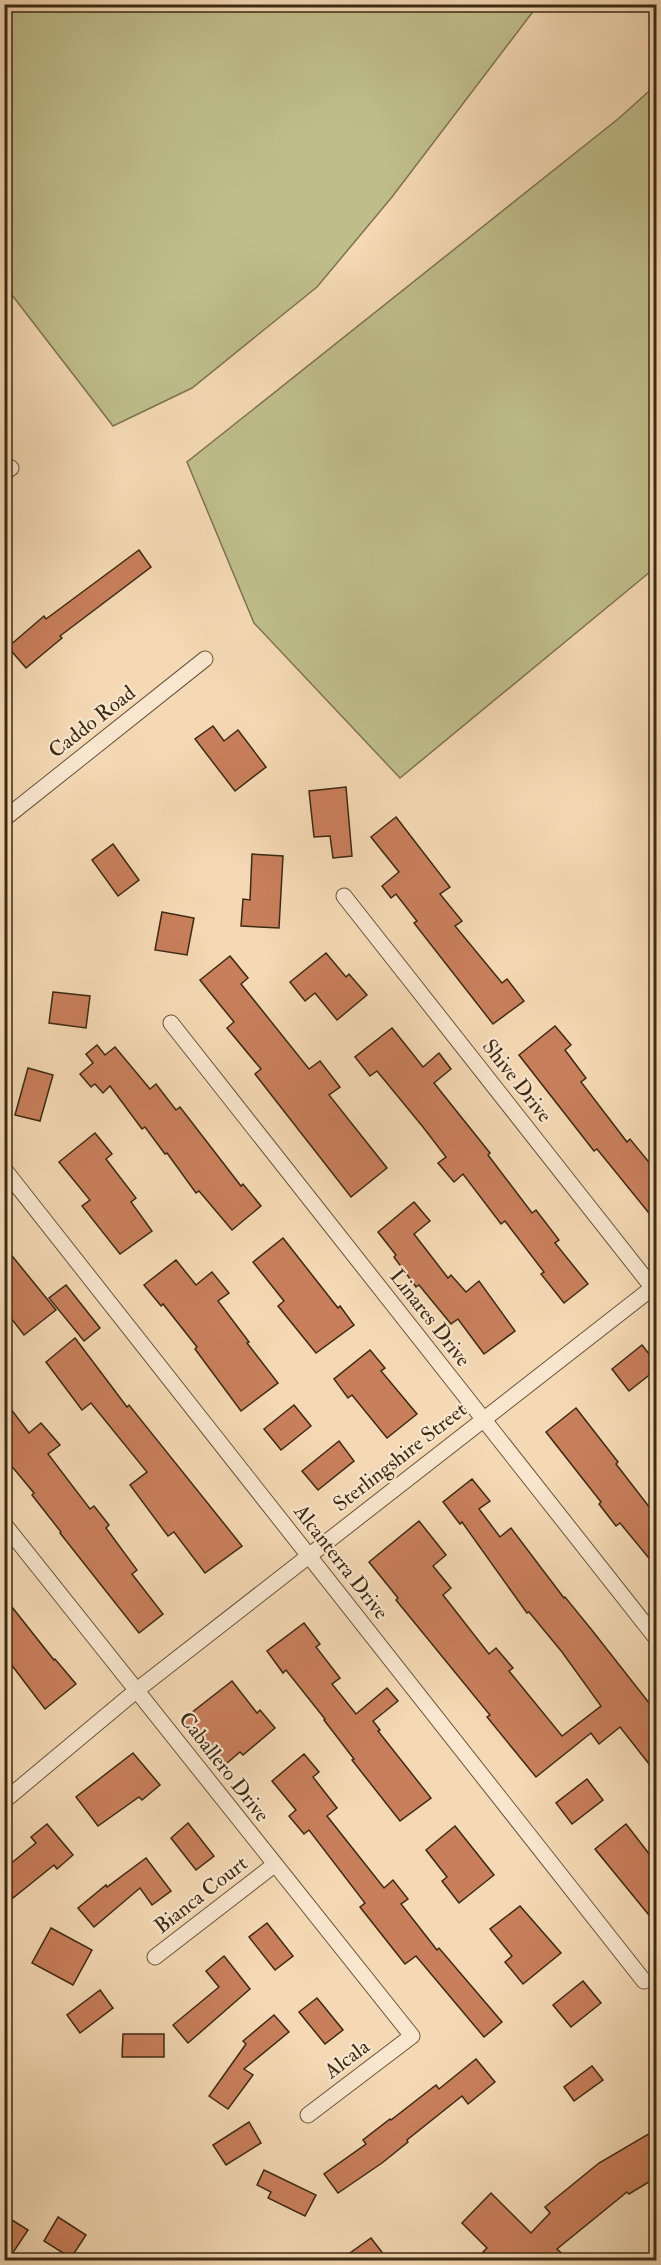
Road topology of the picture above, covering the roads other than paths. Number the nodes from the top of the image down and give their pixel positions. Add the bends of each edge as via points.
1 (205, 659) dead end
2 (4, 819) edge
3 (344, 896) dead end
4 (171, 1023) dead end
5 (4, 1169) edge
6 (655, 1288) edge
7 (483, 1418) junction
8 (4, 1524) edge
9 (308, 1555) junction
10 (657, 1638) edge
11 (137, 1690) junction
12 (4, 1801) edge
13 (274, 1865) junction
14 (155, 1957) dead end
15 (644, 1981) dead end
16 (412, 2036) joint
17 (308, 2115) dead end

1 - 2 street, Caddo Road
3 - 6 street, Shive Drive
4 - 7 street, Linares Drive
5 - 9 street, Alcanterra Drive
6 - 7 street, Sterlingshire Street
7 - 9 street, Sterlingshire Street
7 - 10 street, Linares Drive
8 - 11 street, Caballero Drive
9 - 11 street, Sterlingshire Street
9 - 15 street, Alcanterra Drive
11 - 12 street, Sterlingshire Street
11 - 13 street, Caballero Drive
13 - 14 street, Bianca Court
13 - 16 street, Caballero Drive
16 - 17 street, Alcala

